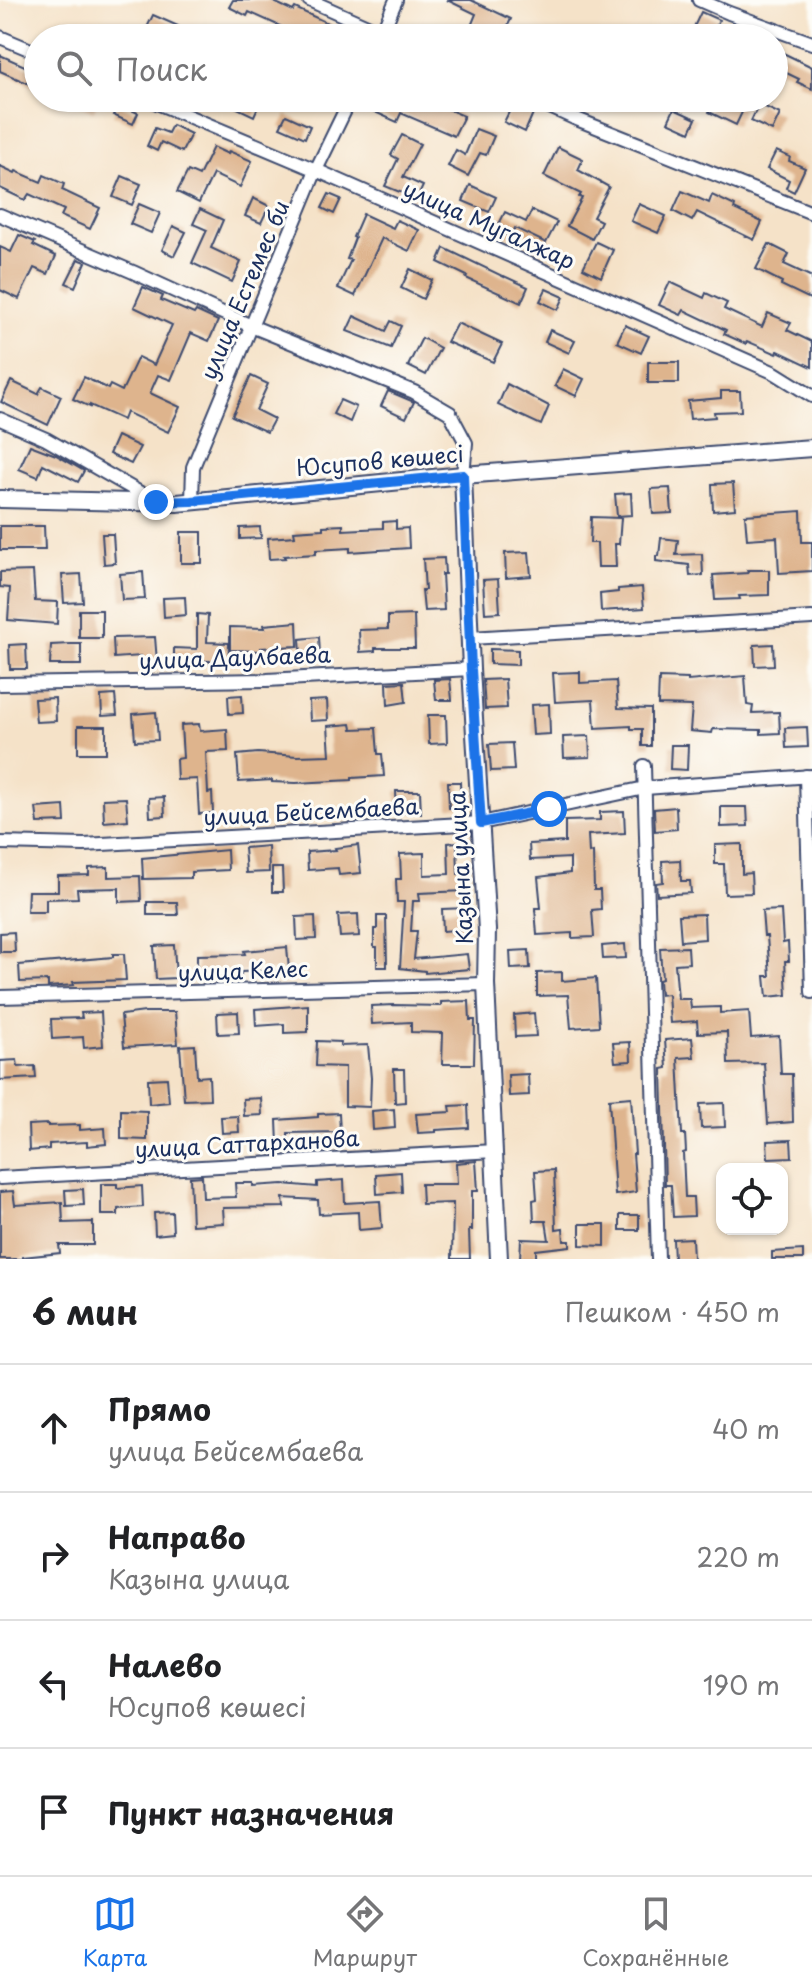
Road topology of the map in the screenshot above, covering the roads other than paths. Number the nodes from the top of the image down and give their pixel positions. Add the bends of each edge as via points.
1 (309, 0) edge
2 (396, 0) edge
3 (699, 0) edge
4 (360, 24) edge
5 (389, 24) edge
6 (759, 24) edge
7 (788, 34) edge
8 (0, 37) edge
9 (812, 43) edge
10 (24, 47) edge
11 (178, 112) edge
12 (344, 112) edge
13 (561, 112) edge
14 (316, 170) junction
15 (812, 213) edge
16 (0, 215) edge
17 (251, 326) junction
18 (812, 396) edge
19 (0, 419) edge
20 (812, 448) edge
21 (463, 475) junction
22 (0, 499) edge
23 (192, 501) junction
24 (156, 502) junction
25 (812, 618) edge
26 (470, 638) junction
27 (471, 669) junction
28 (0, 684) edge
29 (644, 766) dead end
30 (809, 776) edge
31 (645, 788) junction
32 (481, 823) junction
33 (0, 843) edge
34 (486, 984) junction
35 (812, 992) edge
36 (0, 997) edge
37 (495, 1151) junction
38 (0, 1178) edge
39 (499, 1259) edge
40 (658, 1259) edge

1 - 4 street
2 - 5 street
3 - 6 street
7 - 9 street
8 - 10 street
11 - 14 street, улица Мугалжар
12 - 14 street, улица Естемес би
13 - 15 street
14 - 17 street, улица Естемес би
14 - 18 street, улица Мугалжар via 775,373
16 - 17 street
17 - 21 street via 414,392 450,413 466,443
17 - 23 street, улица Естемес би via 193,467
19 - 24 street
20 - 21 street, Юсупов көшесі
21 - 23 street, Юсупов көшесі
21 - 26 street, Казына улица
22 - 24 street, Юсупов көшесі
23 - 24 street, Юсупов көшесі
25 - 26 street
26 - 27 street, Казына улица
27 - 28 street, улица Даулбаева via 267,680
27 - 32 street, Казына улица
29 - 31 street
30 - 31 street, улица Бейсембаева
30 - 35 street
31 - 32 street, улица Бейсембаева
31 - 40 street
32 - 33 street, улица Бейсембаева via 84,845
32 - 34 street, Казына улица
34 - 36 street, улица Келес
34 - 37 street, Казына улица
37 - 38 street, улица Саттарханова
37 - 39 street, Казына улица

